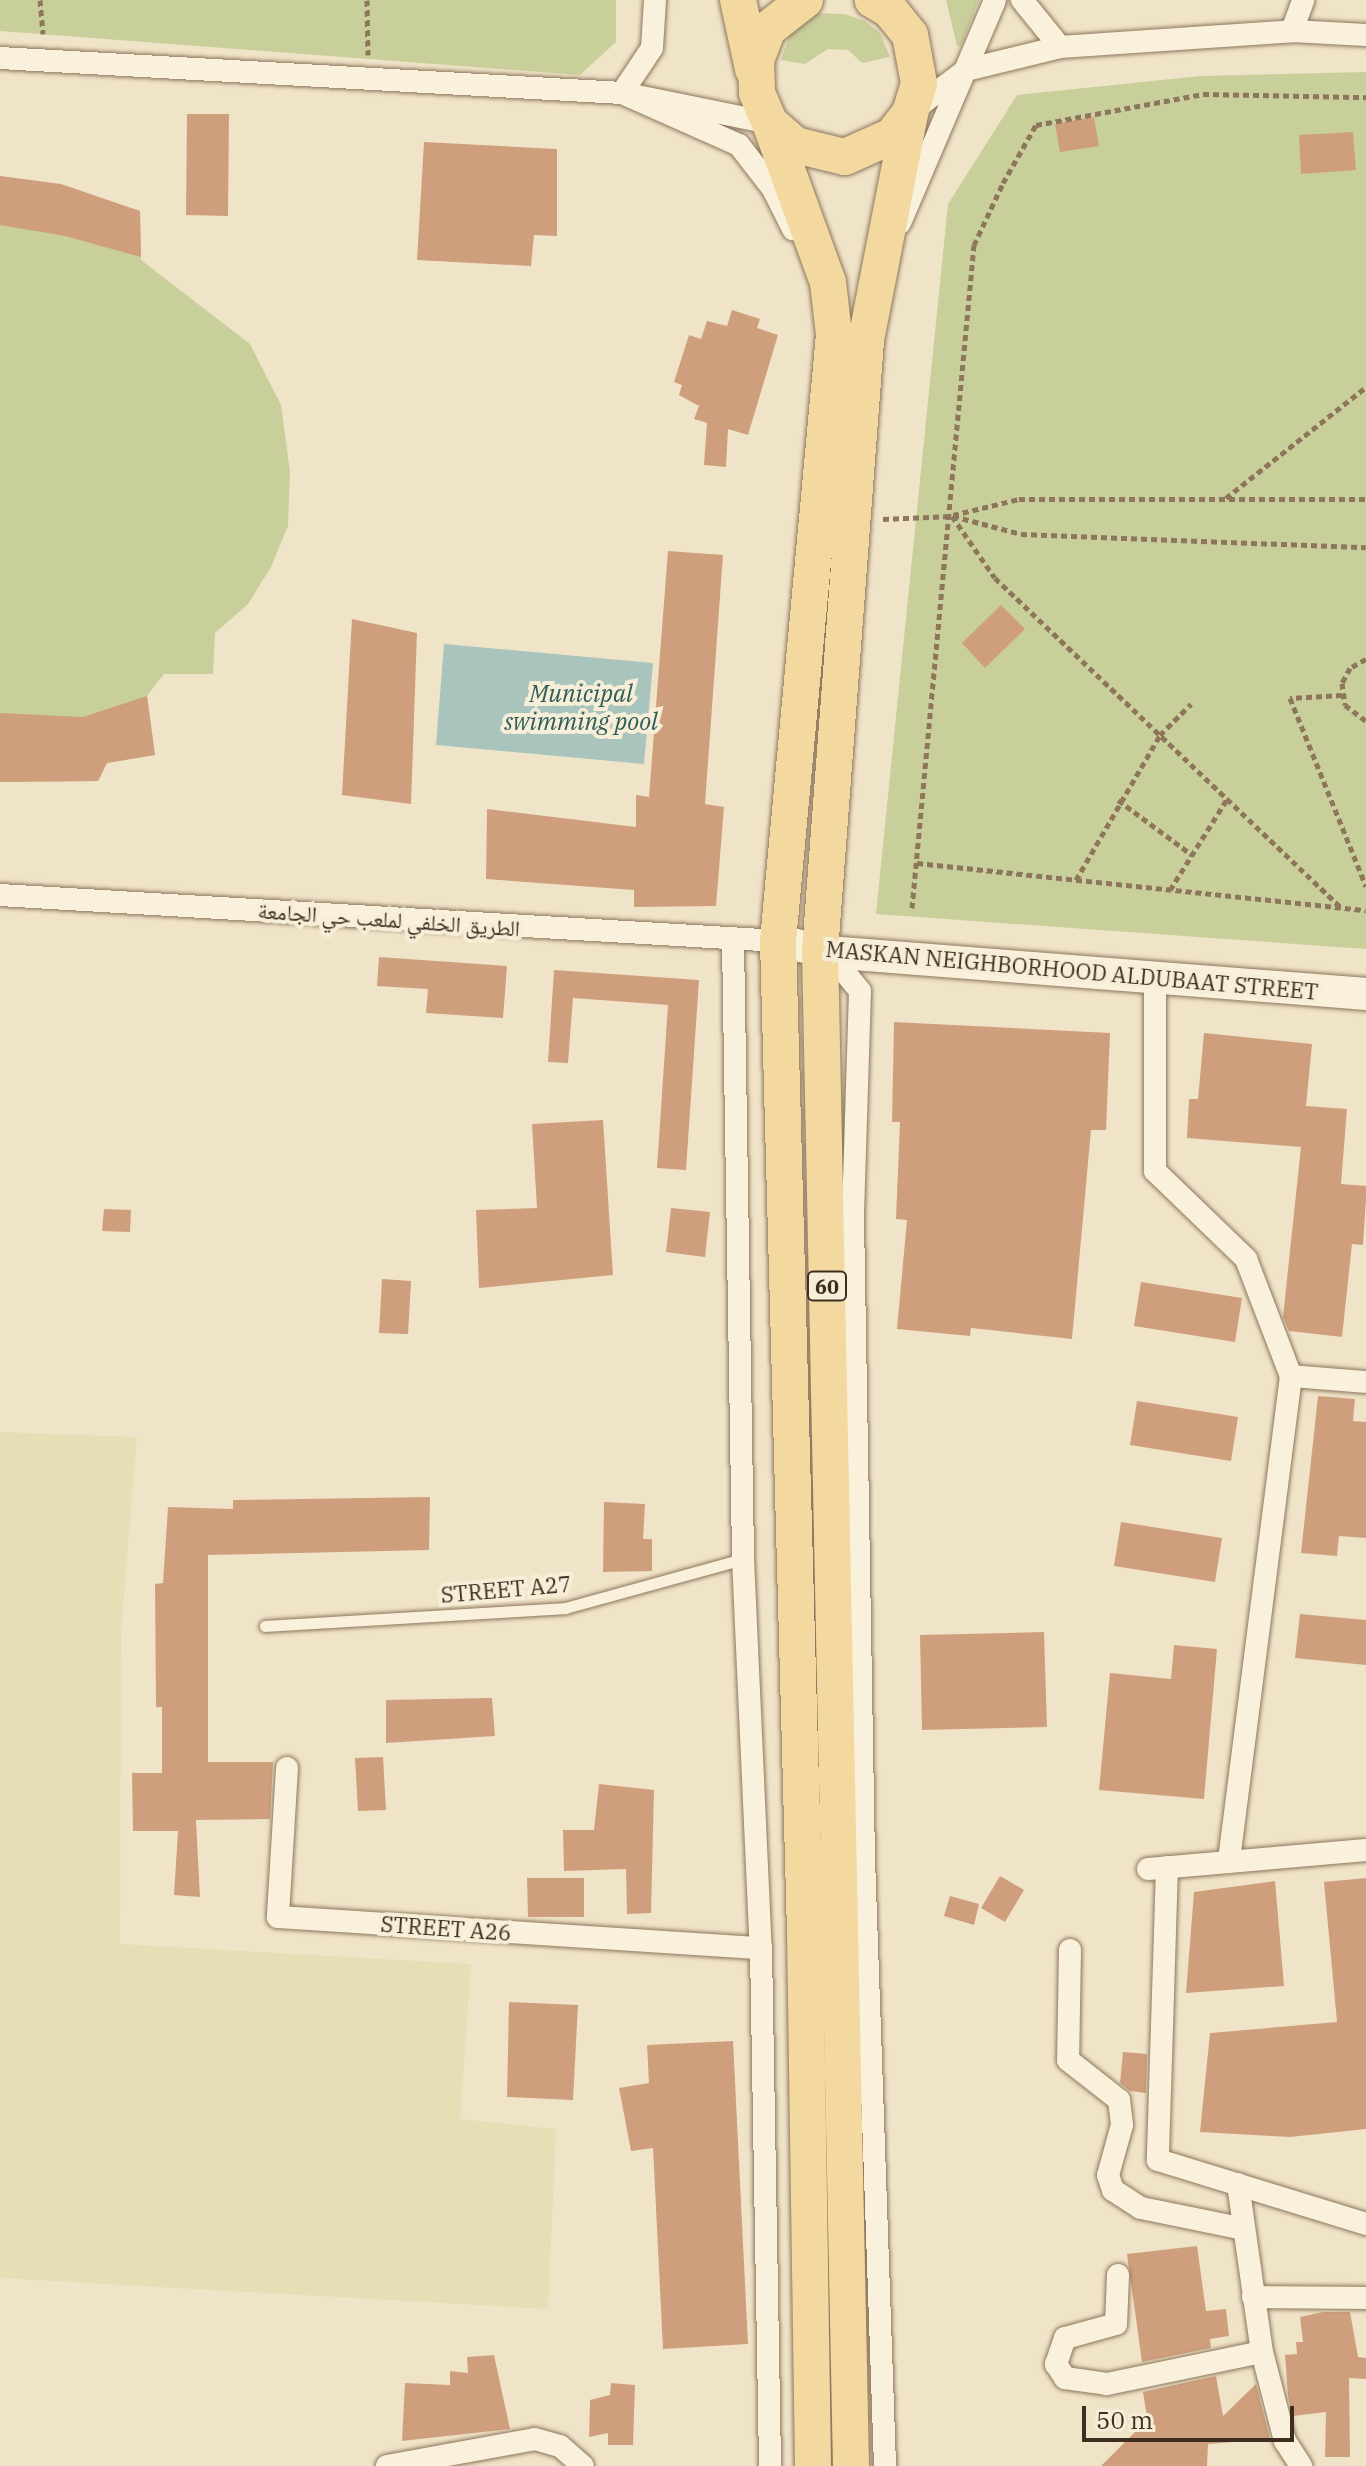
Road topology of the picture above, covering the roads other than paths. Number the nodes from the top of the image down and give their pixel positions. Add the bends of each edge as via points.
1 (655, 0) edge
2 (738, 0) edge
3 (805, 0) edge
4 (873, 0) edge
5 (995, 0) edge
6 (1022, 0) edge
7 (1303, 0) edge
8 (1292, 31) junction
9 (1366, 35) edge
10 (1060, 47) junction
11 (0, 58) edge
12 (966, 70) junction
13 (755, 76) junction
14 (622, 93) junction
15 (910, 113) junction
16 (770, 123) junction
17 (883, 264) junction
18 (830, 301) junction
19 (0, 895) edge
20 (733, 940) junction
21 (778, 941) junction
22 (824, 952) junction
23 (1155, 979) junction
24 (1366, 994) edge
25 (1291, 1376) junction
26 (1366, 1382) edge
27 (743, 1559) junction
28 (265, 1626) dead end
29 (287, 1768) dead end
30 (1366, 1850) edge
31 (1229, 1862) junction
32 (761, 1948) junction
33 (1070, 1950) dead end
34 (1238, 2184) junction
35 (1366, 2224) edge
36 (1244, 2229) junction
37 (1118, 2275) dead end
38 (1253, 2297) junction
39 (1366, 2298) edge
40 (1262, 2352) junction
41 (387, 2466) edge
42 (583, 2466) edge
43 (770, 2466) edge
44 (813, 2466) edge
45 (851, 2466) edge
46 (885, 2466) edge
47 (1301, 2466) edge

1 - 14 street via 652,48
2 - 13 main road
3 - 13 main road via 768,29
4 - 15 main road via 901,22 916,51 919,83
5 - 12 street
6 - 10 street
7 - 8 street
8 - 9 street
8 - 10 street
10 - 12 street
11 - 14 street
12 - 15 street
12 - 17 street
13 - 16 main road
14 - 16 street
14 - 18 street via 739,145 773,189
15 - 16 main road via 878,146 845,157 803,149
15 - 17 main road, 60
16 - 18 main road, 60 via 808,216
17 - 22 main road, 60 via 866,340
18 - 21 main road, 60 via 834,335 827,425
19 - 20 street, الطريق الخلفي لملعب حي الجامعة
20 - 21 street, الطريق الخلفي لملعب حي الجامعة
20 - 27 street
21 - 22 street, MASKAN NEIGHBORHOOD ALDUBAAT STREET
21 - 44 main road, 60 via 805,1932
22 - 23 street, MASKAN NEIGHBORHOOD ALDUBAAT STREET
22 - 45 main road, 60
22 - 46 street via 860,991 853,1217 863,1827
23 - 24 street, MASKAN NEIGHBORHOOD ALDUBAAT STREET
23 - 25 street via 1155,1171 1246,1259
25 - 26 street
25 - 31 street
27 - 28 lane, STREET A27 via 565,1608
27 - 32 street
29 - 32 street, STREET A26 via 278,1917
30 - 31 street
31 - 34 street via 1157,1868 1158,2160
32 - 43 street
33 - 36 street via 1068,2060 1119,2100 1122,2125 1108,2175 1113,2190 1141,2208
34 - 35 street
34 - 36 street
36 - 38 street
37 - 40 street via 1116,2324 1065,2338 1057,2348 1056,2364 1065,2378 1107,2384
38 - 39 street
38 - 40 street
40 - 47 street via 1285,2441
41 - 42 street via 535,2439 560,2446

